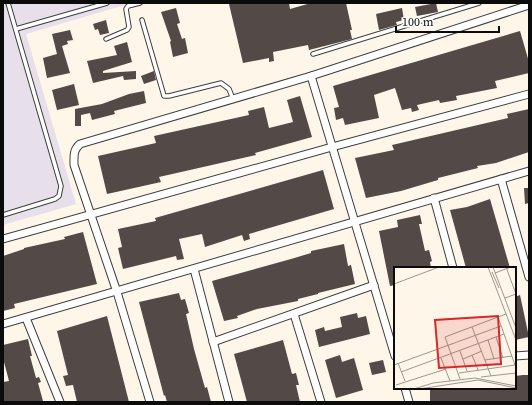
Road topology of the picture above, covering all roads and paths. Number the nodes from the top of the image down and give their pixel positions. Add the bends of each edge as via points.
1 (8, 3) edge
2 (107, 3) edge
3 (140, 3) edge
4 (479, 3) edge
5 (529, 5) edge
6 (142, 20) dead end
7 (16, 29) junction
8 (106, 39) dead end
9 (313, 54) dead end
10 (311, 76) junction
11 (529, 94) edge
12 (233, 99) junction
13 (332, 147) junction
14 (529, 171) edge
15 (501, 179) junction
16 (434, 198) junction
17 (90, 214) junction
18 (3, 215) edge
19 (355, 221) junction
20 (3, 239) edge
21 (453, 267) edge
22 (194, 269) junction
23 (529, 277) edge
24 (374, 285) junction
25 (117, 292) junction
26 (294, 314) junction
27 (26, 318) junction
28 (3, 324) edge
29 (213, 342) junction
30 (394, 353) edge
31 (529, 355) edge
32 (516, 356) edge
33 (405, 389) edge
34 (60, 402) edge
35 (150, 402) edge
36 (229, 402) edge
37 (321, 402) edge
38 (409, 402) edge

1 - 7 lane
2 - 7 lane
3 - 8 lane via 126,9 129,27 127,30
4 - 9 lane
5 - 10 street
6 - 12 lane via 164,96 221,83 229,89
7 - 18 lane via 62,186 59,196 55,199
10 - 12 street
10 - 13 street
11 - 13 street
12 - 17 street via 80,144 74,154 74,165
13 - 17 street
13 - 19 street
14 - 15 street
15 - 16 street
15 - 23 street
16 - 19 street
16 - 21 street
17 - 20 street
17 - 25 street
19 - 22 street
19 - 24 street
22 - 25 street
22 - 29 street
24 - 26 street
24 - 30 street
25 - 27 street
25 - 35 street
26 - 29 street
26 - 37 street
27 - 28 street
27 - 34 street
29 - 36 street
31 - 32 street
33 - 38 street

